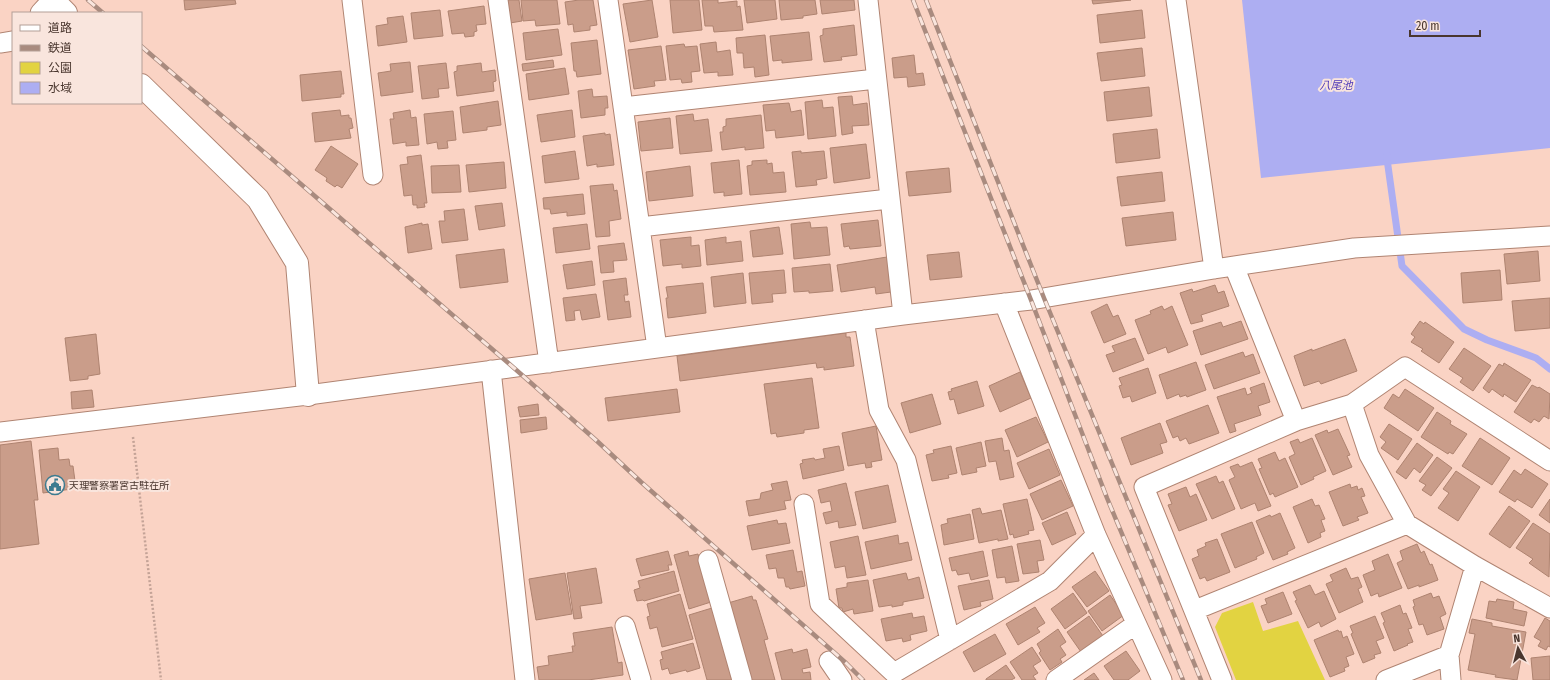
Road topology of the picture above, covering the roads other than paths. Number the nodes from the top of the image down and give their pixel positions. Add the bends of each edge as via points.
1 (52, 0) edge
2 (352, 0) edge
3 (498, 0) edge
4 (608, 0) edge
5 (868, 0) edge
6 (1176, 0) edge
7 (41, 12) edge
8 (65, 12) edge
9 (12, 41) edge
10 (0, 43) edge
11 (876, 79) junction
12 (142, 87) edge
13 (623, 107) junction
14 (373, 175) dead end
15 (889, 199) junction
16 (640, 227) junction
17 (1550, 236) edge
18 (1234, 266) junction
19 (1214, 269) junction
20 (1004, 303) junction
21 (903, 315) junction
22 (864, 320) junction
23 (657, 348) junction
24 (549, 363) junction
25 (491, 370) junction
26 (308, 395) junction
27 (1352, 404) junction
28 (1296, 422) junction
29 (0, 432) edge
30 (1550, 461) edge
31 (804, 504) dead end
32 (1406, 524) junction
33 (1096, 535) junction
34 (708, 560) dead end
35 (1475, 566) junction
36 (1550, 608) edge
37 (1195, 610) junction
38 (1136, 624) junction
39 (625, 626) dead end
40 (950, 640) junction
41 (1449, 655) junction
42 (829, 661) dead end
43 (524, 680) edge
44 (641, 680) edge
45 (742, 680) edge
46 (842, 680) edge
47 (1056, 680) edge
48 (1162, 680) edge
49 (1222, 680) edge
50 (1386, 680) edge
51 (1451, 680) edge

1 - 7 street
1 - 8 street
2 - 14 street
3 - 24 street
4 - 13 street
5 - 11 street
6 - 19 street
9 - 10 street
11 - 13 street
11 - 15 street
12 - 26 street via 258,198 297,262
13 - 16 street
15 - 16 street
15 - 21 street
16 - 23 street
17 - 18 street via 1354,248
18 - 19 street
18 - 28 street
19 - 20 street
20 - 21 street
20 - 33 street
21 - 22 street
22 - 23 street
22 - 40 street via 879,410 906,460
23 - 24 street
24 - 25 street
25 - 26 street
25 - 43 street
26 - 29 street
27 - 28 street
27 - 30 street via 1405,367
27 - 32 street via 1370,455
28 - 37 street via 1144,487
31 - 40 street via 820,604 894,673
32 - 35 street
32 - 37 street
33 - 38 street
33 - 40 street via 1050,581
34 - 45 street
35 - 36 street
35 - 41 street
37 - 49 street
38 - 47 street
38 - 48 street
39 - 44 street
41 - 50 street
41 - 51 street
42 - 46 street

